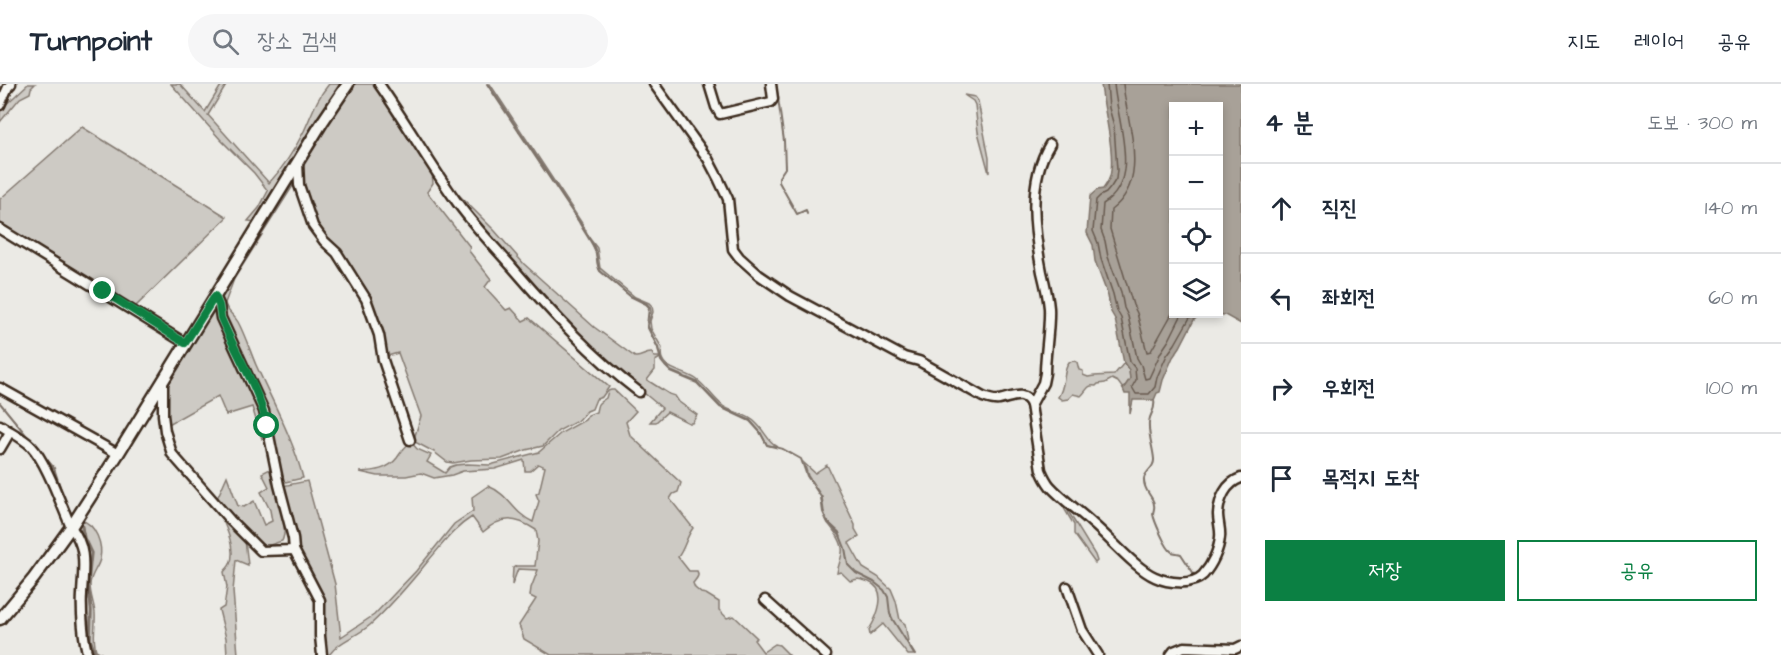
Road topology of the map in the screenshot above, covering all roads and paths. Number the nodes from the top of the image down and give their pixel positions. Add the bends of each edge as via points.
1 (11, 84) edge
2 (348, 84) edge
3 (379, 84) edge
4 (654, 84) edge
5 (709, 84) edge
6 (771, 84) edge
7 (0, 105) edge
8 (1050, 144) dead end
9 (297, 161) junction
10 (0, 229) edge
11 (215, 296) junction
12 (185, 343) junction
13 (163, 380) junction
14 (0, 388) edge
15 (639, 392) dead end
16 (1031, 405) junction
17 (0, 425) edge
18 (10, 432) junction
19 (410, 440) dead end
20 (0, 449) edge
21 (118, 454) junction
22 (1241, 478) edge
23 (71, 527) junction
24 (294, 550) junction
25 (1067, 587) dead end
26 (765, 600) dead end
27 (0, 619) edge
28 (1241, 646) edge
29 (88, 655) edge
30 (322, 655) edge
31 (826, 655) edge
32 (1098, 655) edge
33 (1171, 655) edge

1 - 7 street
2 - 9 street
3 - 15 street via 454,199 485,236 571,333
4 - 16 street via 708,159 728,199 733,249 748,265 790,296 983,397 995,400 1023,396
5 - 6 street via 720,114 771,102
8 - 16 street via 1039,170 1035,206 1049,311 1043,383
9 - 11 street
9 - 19 street via 299,186 313,226 337,253 366,299
10 - 12 street
11 - 12 street
11 - 24 street via 221,318 264,411
12 - 13 street
13 - 21 street
13 - 24 street via 163,415 172,454 261,551
14 - 21 street
16 - 22 street via 1044,479 1147,573 1162,580 1191,581 1204,574 1219,542 1222,496 1234,480
17 - 18 street
18 - 20 street
18 - 23 street via 40,457
21 - 23 street
23 - 27 street
23 - 29 street via 81,546 85,568 82,601
24 - 30 street via 320,600
25 - 32 street via 1082,630
26 - 31 street
28 - 33 street via 1184,647

